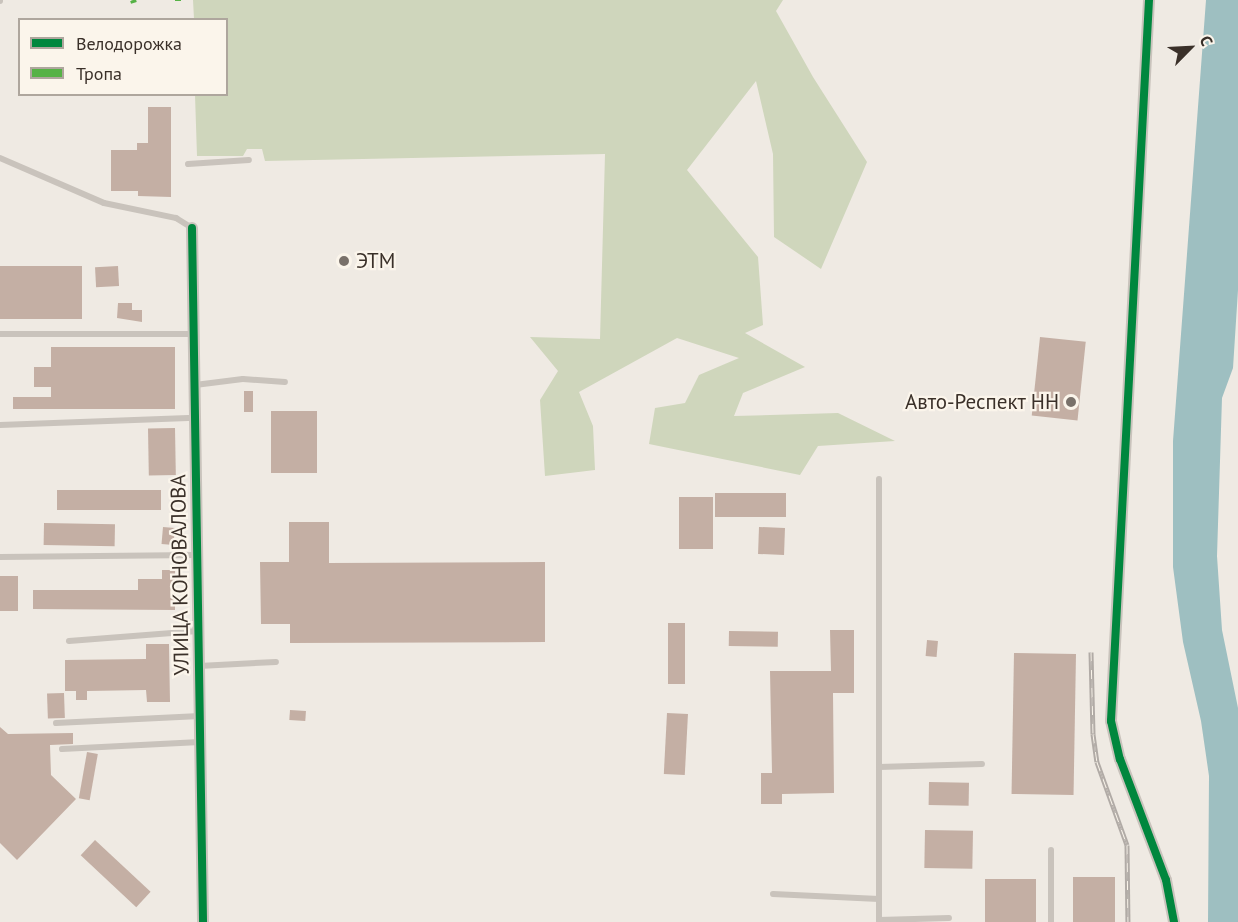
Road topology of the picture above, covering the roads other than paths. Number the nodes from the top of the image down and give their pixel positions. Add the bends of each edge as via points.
1 (1149, 0) edge
2 (0, 158) edge
3 (249, 160) dead end
4 (188, 164) dead end
5 (192, 228) joint
6 (0, 334) edge
7 (194, 334) junction
8 (285, 382) dead end
9 (195, 385) junction
10 (195, 417) junction
11 (0, 425) edge
12 (879, 478) dead end
13 (198, 555) junction
14 (0, 557) edge
15 (199, 631) junction
16 (69, 641) dead end
17 (276, 662) dead end
18 (199, 666) junction
19 (200, 716) junction
20 (56, 723) dead end
21 (201, 742) junction
22 (62, 749) dead end
23 (982, 764) dead end
24 (879, 767) junction
25 (1050, 850) dead end
26 (773, 894) dead end
27 (879, 899) junction
28 (949, 918) dead end
29 (879, 921) edge
30 (203, 922) edge
31 (1051, 922) edge
32 (1174, 922) edge

1 - 32 street via 1111,721 1120,759 1166,880
2 - 5 lane via 104,203 176,218
3 - 4 lane
5 - 7 street, УЛИЦА КОНОВАЛОВА
6 - 7 lane
7 - 9 street, УЛИЦА КОНОВАЛОВА
8 - 9 lane via 243,379
9 - 10 street, УЛИЦА КОНОВАЛОВА
10 - 11 lane
10 - 13 street, УЛИЦА КОНОВАЛОВА
12 - 24 lane
13 - 14 lane
13 - 15 street, УЛИЦА КОНОВАЛОВА
15 - 16 lane
15 - 18 street, УЛИЦА КОНОВАЛОВА
17 - 18 lane
18 - 19 street, УЛИЦА КОНОВАЛОВА
19 - 20 lane
19 - 21 street, УЛИЦА КОНОВАЛОВА
21 - 22 lane
21 - 30 street, УЛИЦА КОНОВАЛОВА
23 - 24 lane
24 - 27 lane
25 - 31 lane
26 - 27 lane
27 - 29 lane
28 - 29 lane

